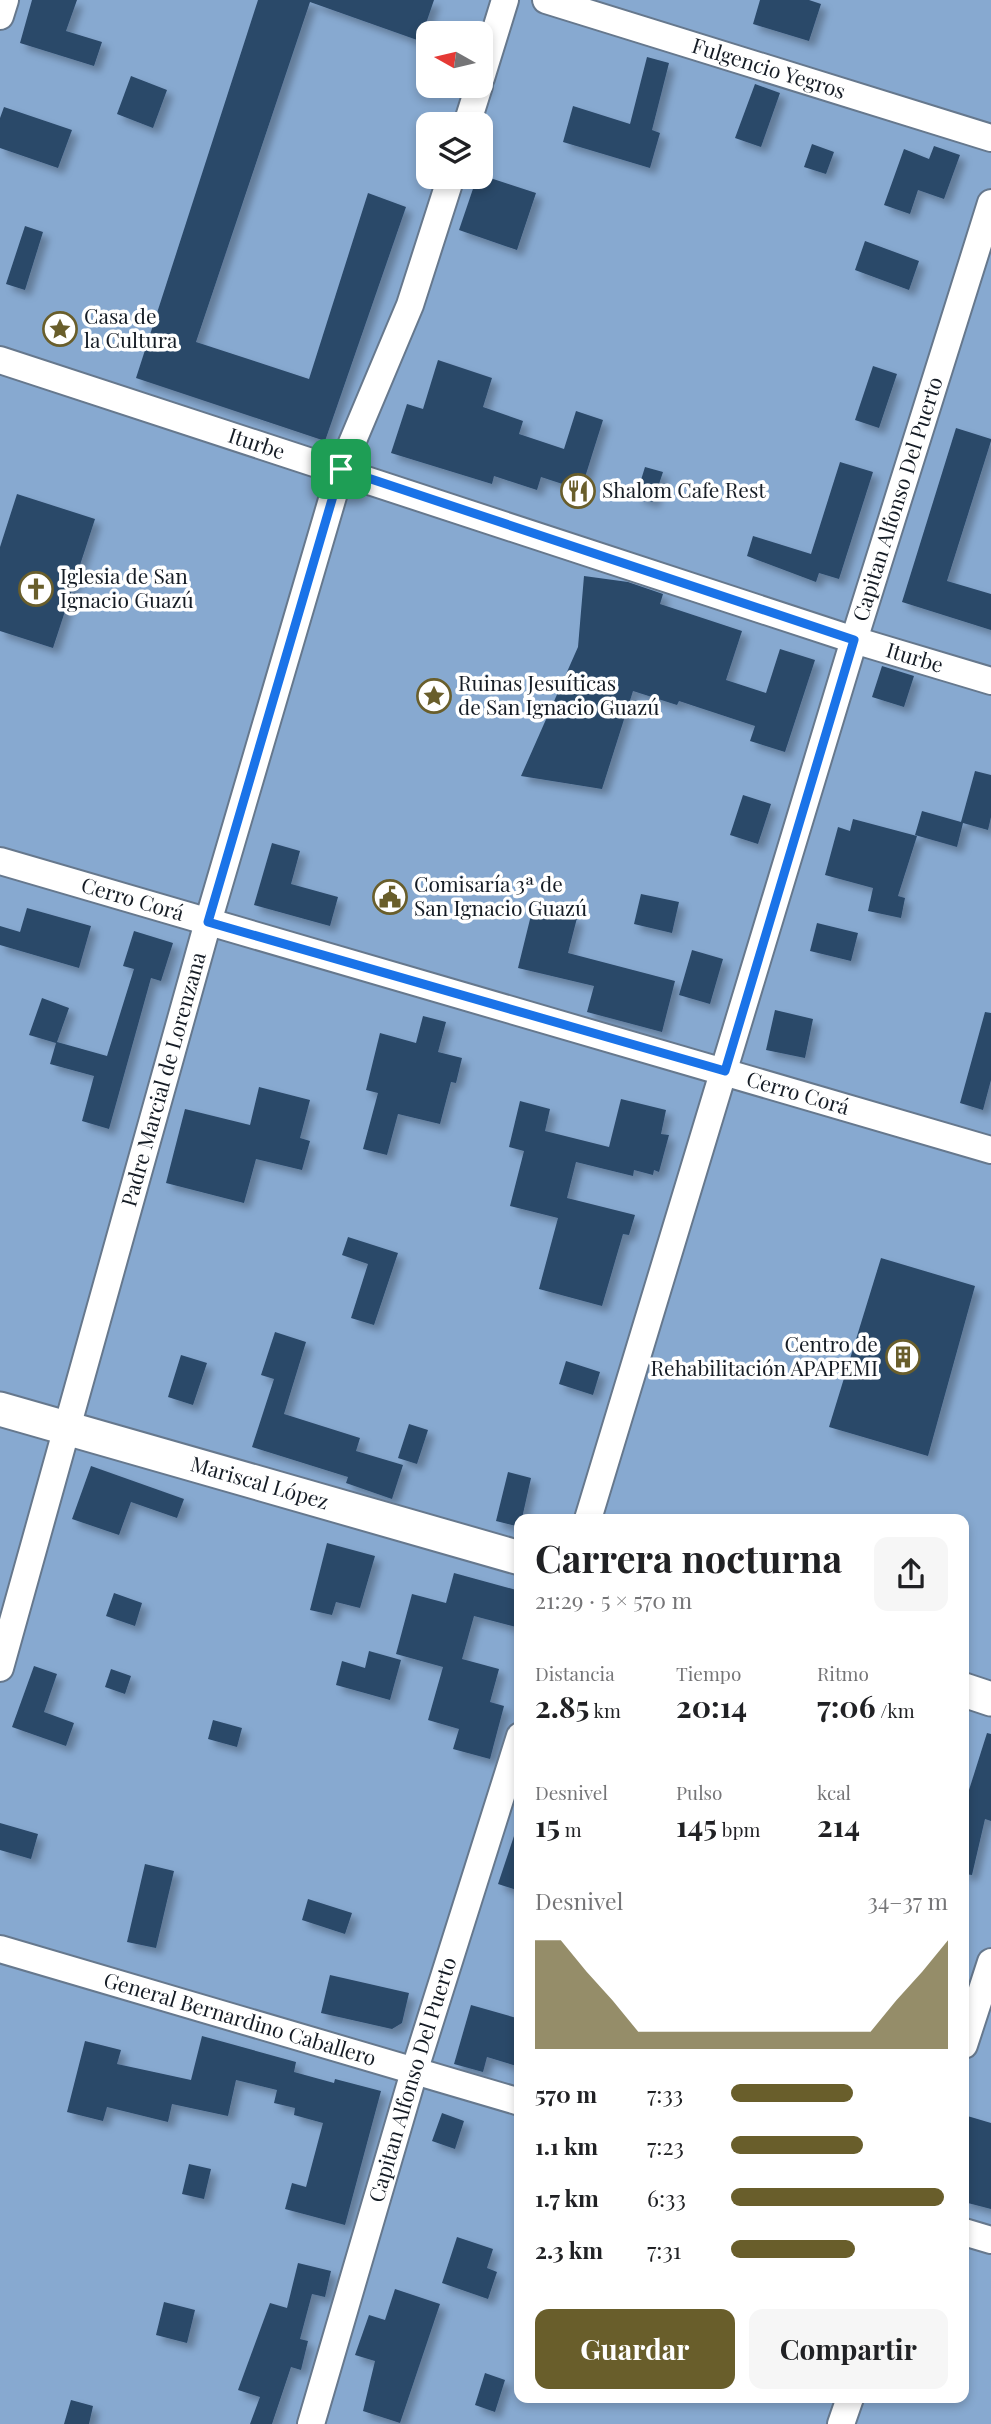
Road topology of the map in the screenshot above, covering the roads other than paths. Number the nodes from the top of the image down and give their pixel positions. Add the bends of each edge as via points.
1 (5, 0) edge
2 (505, 0) edge
3 (546, 0) edge
4 (0, 16) edge
5 (494, 36) edge
6 (991, 138) edge
7 (447, 189) edge
8 (991, 203) edge
9 (0, 360) edge
10 (341, 469) junction
11 (854, 640) junction
12 (991, 681) edge
13 (0, 861) edge
14 (208, 922) junction
15 (725, 1071) junction
16 (991, 1150) edge
17 (0, 1409) edge
18 (69, 1430) junction
19 (590, 1514) edge
20 (514, 1556) edge
21 (0, 1668) edge
22 (969, 1692) edge
23 (991, 1699) edge
24 (514, 1755) edge
25 (0, 1949) edge
26 (991, 1962) edge
27 (969, 2030) edge
28 (414, 2072) junction
29 (514, 2100) edge
30 (969, 2233) edge
31 (991, 2240) edge
32 (848, 2403) edge
33 (311, 2424) edge
34 (841, 2424) edge

1 - 4 street
2 - 5 street
3 - 6 street, Fulgencio Yegros
7 - 10 street, Padre Marcial de Lorenzana via 410,304
8 - 11 street, Capitan Alfonso Del Puerto
9 - 10 street, Iturbe
10 - 11 street, Iturbe
10 - 14 street, Padre Marcial de Lorenzana
11 - 12 street, Iturbe
11 - 15 street, Capitan Alfonso Del Puerto
13 - 14 street, Cerro Corá
14 - 15 street, Cerro Corá
14 - 18 street, Padre Marcial de Lorenzana
15 - 16 street, Cerro Corá
15 - 19 street, Capitan Alfonso Del Puerto
17 - 18 main road, Mariscal López
18 - 20 main road, Mariscal López
18 - 21 street, Padre Marcial de Lorenzana
22 - 23 main road
24 - 28 street, Capitan Alfonso Del Puerto
25 - 28 street, General Bernardino Caballero
26 - 27 street
28 - 29 street, General Bernardino Caballero
28 - 33 street, Capitan Alfonso Del Puerto
30 - 31 street
32 - 34 street

